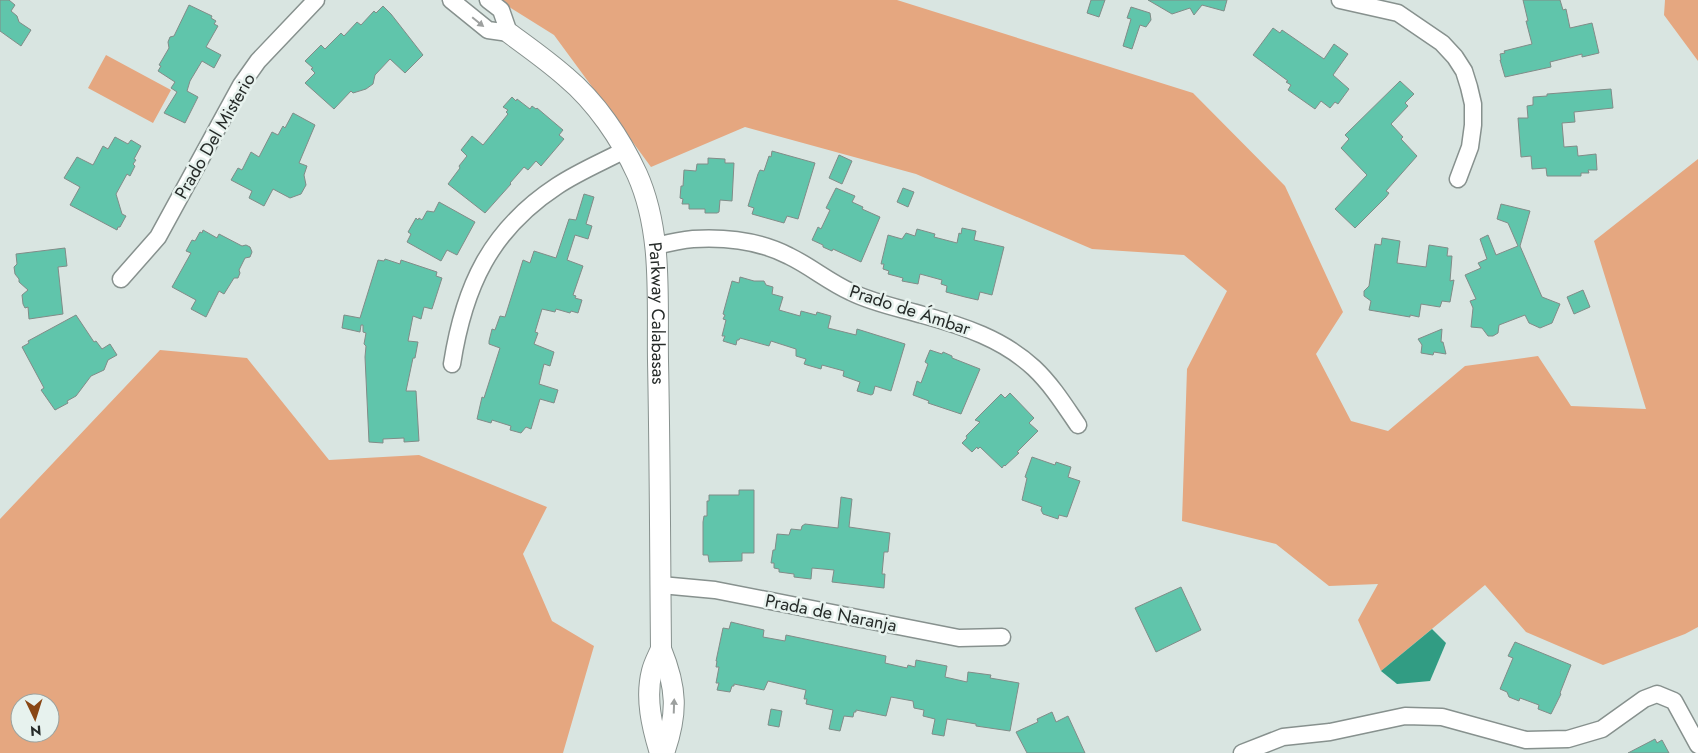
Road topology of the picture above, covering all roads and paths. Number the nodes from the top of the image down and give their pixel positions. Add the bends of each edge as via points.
1 (316, 0) edge
2 (451, 0) edge
3 (488, 0) edge
4 (1340, 0) edge
5 (509, 33) junction
6 (625, 150) junction
7 (1458, 179) dead end
8 (656, 246) junction
9 (121, 279) dead end
10 (452, 364) dead end
11 (1078, 425) dead end
12 (661, 585) junction
13 (1002, 637) dead end
14 (1698, 745) edge
15 (662, 753) edge
16 (1242, 753) edge

1 - 9 street, Prado Del Misterio via 241,85 158,237
2 -> 5 street, Parkway Calabasas via 488,30
3 - 5 street via 501,10
4 - 7 street via 1398,13 1455,57 1469,87 1473,125 1470,147
5 - 6 street, Parkway Calabasas via 567,77 608,124
6 - 8 street, Parkway Calabasas via 647,202
6 - 10 street via 558,185 535,202 494,245 467,298
8 - 11 street, Prado de Ámbar via 692,239 760,244 789,256 851,292 978,332 1009,349 1035,369 1056,392
8 - 12 street, Parkway Calabasas
12 - 13 street, Prada de Naranja via 715,590 959,638
12 - 15 street, Parkway Calabasas via 661,649 652,671 650,696 652,728
14 - 16 street via 1674,701 1657,694 1644,699 1602,729 1568,739 1526,740 1442,717 1405,716 1330,732 1283,737

